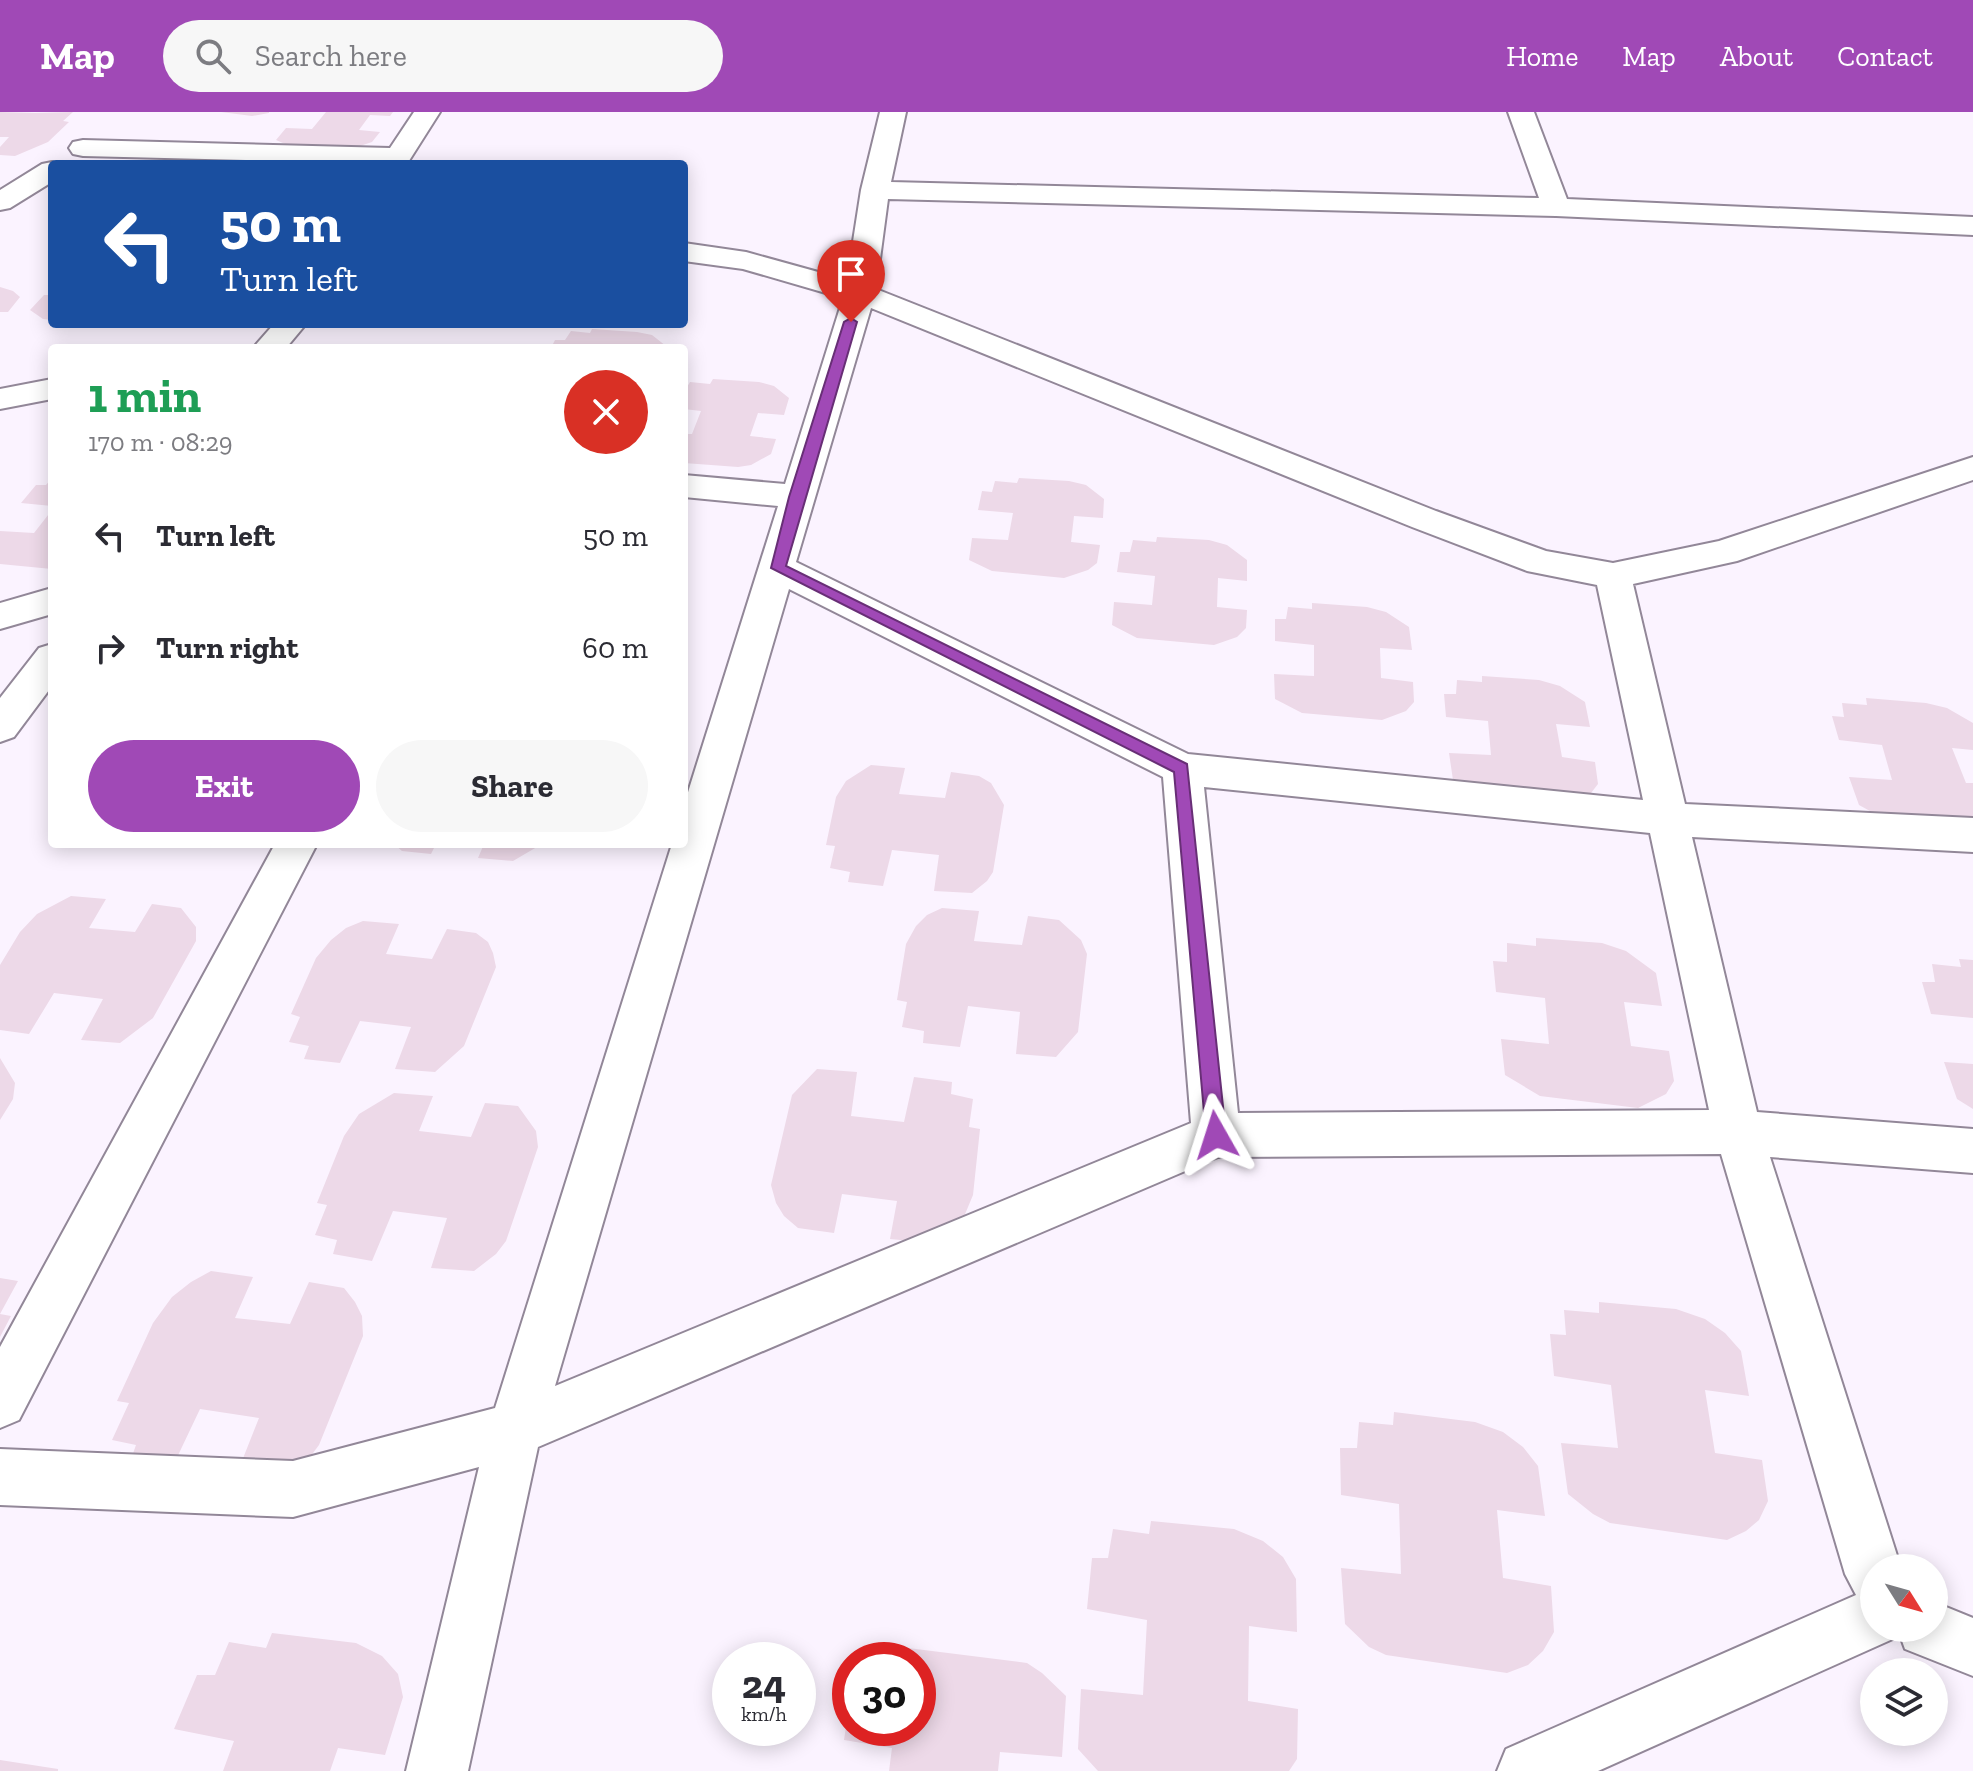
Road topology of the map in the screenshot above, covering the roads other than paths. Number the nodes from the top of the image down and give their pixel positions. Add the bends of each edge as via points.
1 (427, 112) edge
2 (893, 112) edge
3 (1521, 112) edge
4 (79, 146) edge
5 (395, 160) edge
6 (48, 172) edge
7 (875, 190) junction
8 (0, 202) edge
9 (1556, 207) junction
10 (1973, 226) edge
11 (688, 253) edge
12 (860, 293) junction
13 (287, 328) edge
14 (273, 344) edge
15 (48, 390) edge
16 (0, 399) edge
17 (1973, 468) edge
18 (688, 486) edge
19 (797, 497) junction
20 (778, 568) junction
21 (1613, 576) junction
22 (48, 602) edge
23 (0, 616) edge
24 (48, 663) edge
25 (0, 727) edge
26 (1182, 769) junction
27 (1668, 819) junction
28 (1973, 835) edge
29 (294, 848) edge
30 (1738, 1132) junction
31 (1216, 1135) junction
32 (1973, 1151) edge
33 (0, 1401) edge
34 (515, 1430) junction
35 (0, 1477) edge
36 (1868, 1554) edge
37 (1860, 1623) edge
38 (1948, 1637) edge
39 (1973, 1647) edge
40 (437, 1771) edge
41 (1528, 1771) edge

1 - 5 street
2 - 7 street
3 - 9 street
4 - 5 street
6 - 8 street
7 - 9 street
7 - 12 street
9 - 10 street
11 - 12 street via 746,261
12 - 19 street
12 - 21 street via 1424,519 1540,562
13 - 14 street
15 - 16 street
17 - 21 street via 1724,552
18 - 19 street
19 - 20 street
20 - 26 street
20 - 34 street
21 - 27 street
22 - 23 street
24 - 25 street
26 - 27 street
26 - 31 street
27 - 28 street
27 - 30 street
29 - 33 street
30 - 31 street
30 - 32 street
30 - 36 street
31 - 34 street
34 - 35 street via 293,1489
34 - 40 street
37 - 41 street
38 - 39 street

